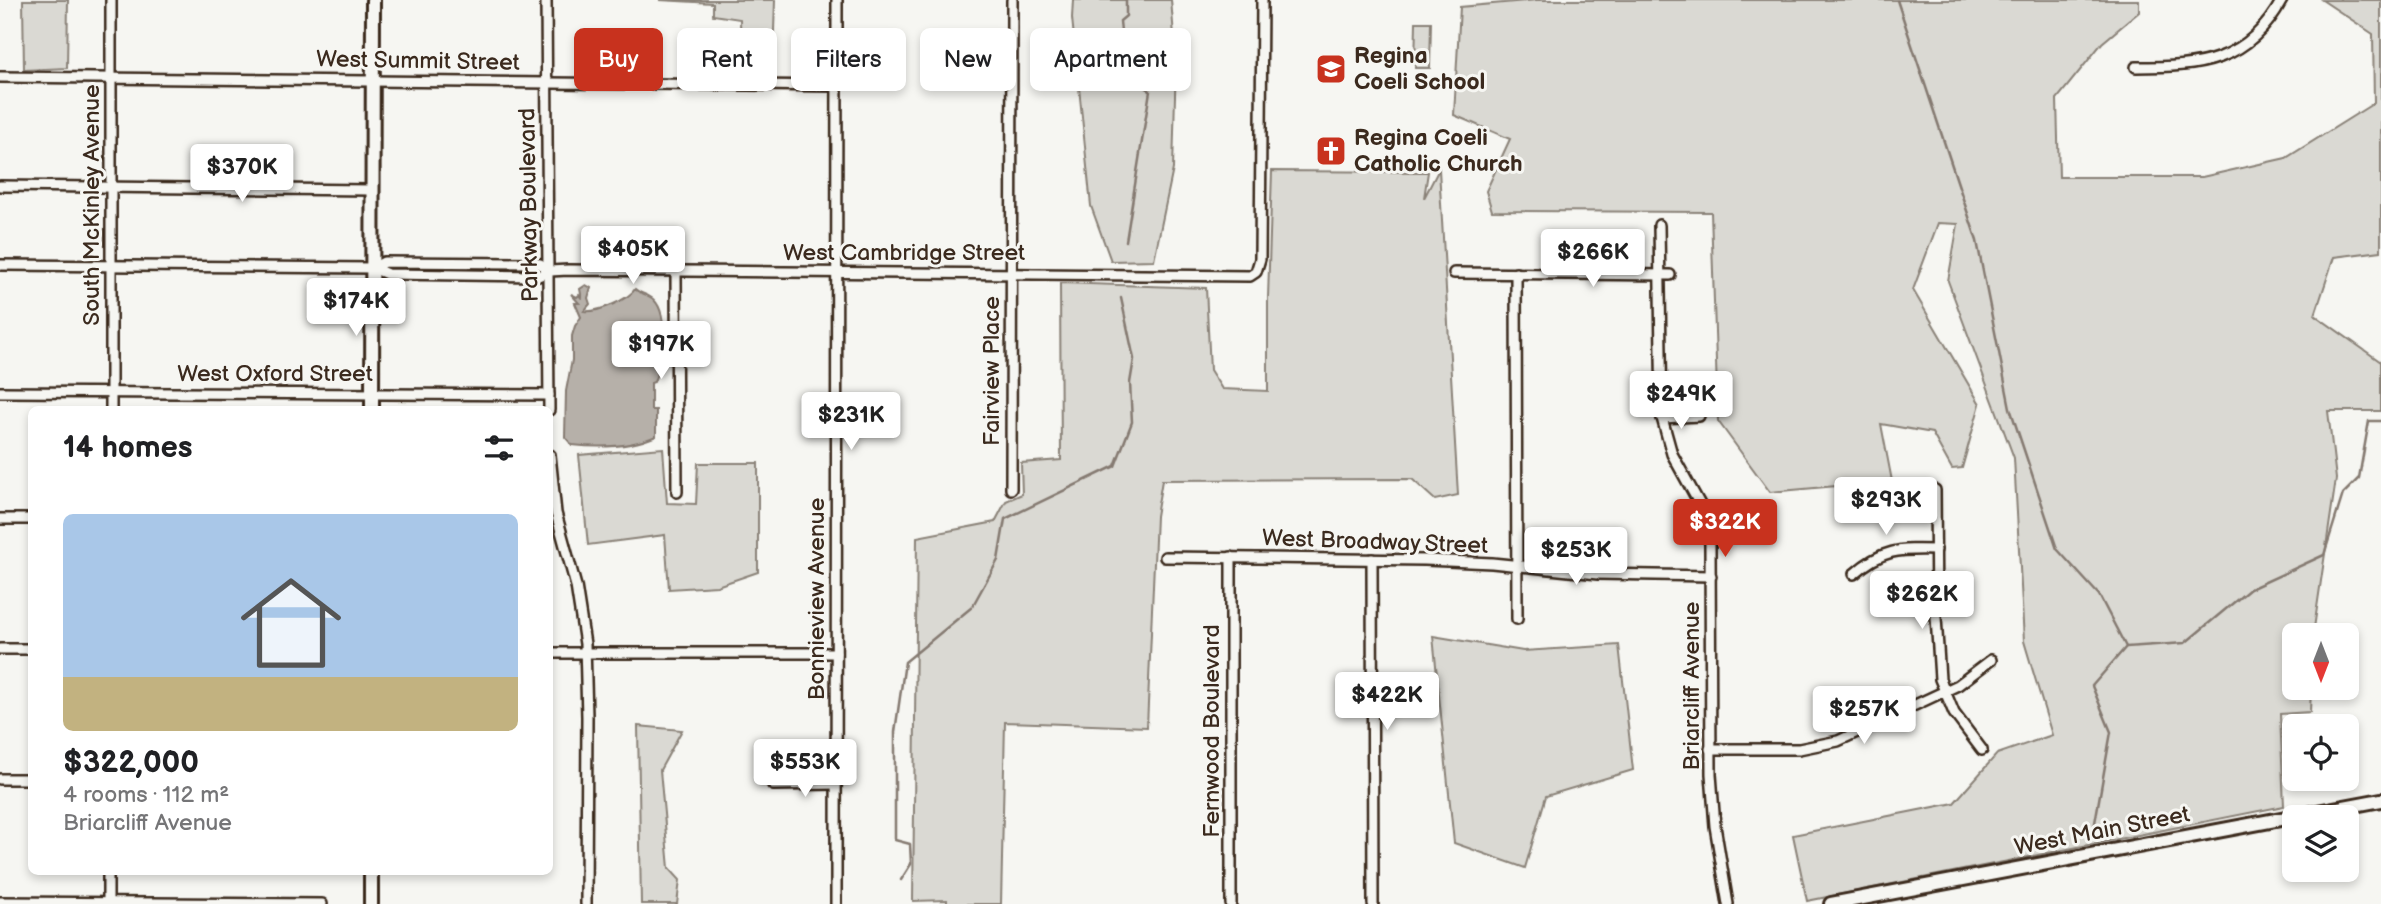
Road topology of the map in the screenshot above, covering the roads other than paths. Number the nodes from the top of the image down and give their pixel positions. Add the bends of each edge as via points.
1 (111, 0) edge
2 (373, 0) edge
3 (546, 0) edge
4 (837, 0) edge
5 (1012, 0) edge
6 (1262, 0) edge
7 (2282, 0) edge
8 (837, 28) edge
9 (2137, 67) dead end
10 (0, 77) edge
11 (111, 77) junction
12 (373, 80) junction
13 (546, 82) junction
14 (791, 85) edge
15 (836, 91) edge
16 (0, 186) edge
17 (111, 188) junction
18 (372, 190) junction
19 (1659, 225) dead end
20 (0, 265) edge
21 (111, 266) junction
22 (373, 268) junction
23 (550, 271) junction
24 (676, 271) junction
25 (836, 271) junction
26 (1012, 273) junction
27 (1454, 273) dead end
28 (1517, 273) junction
29 (1664, 275) junction
30 (0, 391) edge
31 (111, 392) junction
32 (372, 394) junction
33 (549, 396) junction
34 (111, 406) edge
35 (372, 406) edge
36 (549, 406) edge
37 (1699, 416) dead end
38 (1661, 418) junction
39 (1011, 489) dead end
40 (1935, 490) dead end
41 (677, 492) dead end
42 (0, 519) edge
43 (28, 519) edge
44 (554, 520) edge
45 (1936, 550) junction
46 (1165, 557) dead end
47 (1231, 557) junction
48 (1372, 559) junction
49 (1517, 566) junction
50 (1854, 574) dead end
51 (1711, 576) junction
52 (1517, 619) dead end
53 (0, 649) edge
54 (28, 649) edge
55 (553, 653) edge
56 (585, 653) junction
57 (836, 653) junction
58 (1992, 660) dead end
59 (1944, 693) junction
60 (1710, 749) junction
61 (1982, 750) dead end
62 (0, 779) edge
63 (28, 779) edge
64 (836, 784) junction
65 (773, 785) dead end
66 (2381, 800) edge
67 (108, 875) edge
68 (372, 875) edge
69 (0, 902) edge
70 (108, 903) edge
71 (322, 904) edge
72 (371, 904) edge
73 (586, 904) edge
74 (836, 904) edge
75 (1231, 904) edge
76 (1373, 904) edge
77 (1728, 904) edge
78 (1831, 904) edge

1 - 11 street, South McKinley Avenue
2 - 12 street
3 - 13 street, Parkway Boulevard
4 - 8 street, Bonnieview Avenue
5 - 26 street, Fairview Place
6 - 26 street, West Cambridge Street via 1260,259 1256,272 1250,276
7 - 9 street via 2255,34 2222,57 2190,66
10 - 11 street, West Summit Street
11 - 12 street, West Summit Street
11 - 17 street, South McKinley Avenue
12 - 13 street, West Summit Street
12 - 18 street
13 - 14 street, West Summit Street
13 - 23 street, Parkway Boulevard
15 - 25 street, Bonnieview Avenue
16 - 17 street
17 - 18 street
17 - 21 street, South McKinley Avenue
18 - 22 street
19 - 29 street, Briarcliff Avenue
20 - 21 street, West Cambridge Street
21 - 22 street, West Cambridge Street
21 - 31 street, South McKinley Avenue
22 - 23 street, West Cambridge Street via 387,274 538,276
22 - 32 street
23 - 24 street, West Cambridge Street
23 - 33 street, Parkway Boulevard
24 - 25 street, West Cambridge Street
24 - 41 street
25 - 26 street, West Cambridge Street
25 - 57 street, Bonnieview Avenue
26 - 39 street, Fairview Place
27 - 28 street
28 - 29 street
28 - 49 street
29 - 38 street, Briarcliff Avenue
30 - 31 street, West Oxford Street
31 - 32 street, West Oxford Street
31 - 34 street, South McKinley Avenue
32 - 33 street, West Oxford Street
32 - 35 street
33 - 36 street, Parkway Boulevard
37 - 38 street
38 - 51 street, Briarcliff Avenue via 1672,454 1706,518
40 - 45 street
42 - 43 street
44 - 56 street via 580,605
45 - 50 street via 1887,552
45 - 59 street via 1937,663
46 - 47 street, West Broadway Street
47 - 48 street, West Broadway Street
47 - 75 street, Fernwood Boulevard
48 - 49 street, West Broadway Street
48 - 76 street
49 - 51 street, West Broadway Street via 1598,574
49 - 52 street
51 - 60 street, Briarcliff Avenue
53 - 54 street
55 - 56 street
56 - 57 street
56 - 73 street
57 - 64 street, Bonnieview Avenue
58 - 59 street
59 - 60 street via 1827,744 1779,750
59 - 61 street
60 - 77 street, Briarcliff Avenue via 1715,826
62 - 63 street
64 - 65 street
64 - 74 street, Bonnieview Avenue
66 - 78 street, West Main Street
67 - 70 street
68 - 72 street
69 - 70 street
70 - 71 street

